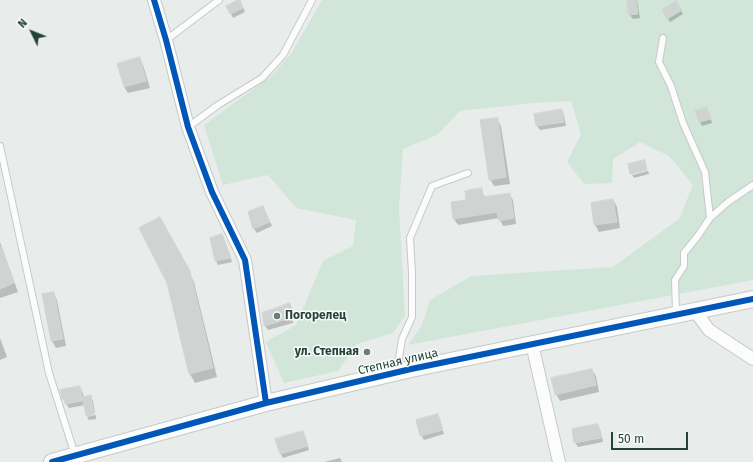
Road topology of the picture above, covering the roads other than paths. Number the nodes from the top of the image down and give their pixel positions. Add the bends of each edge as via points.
1 (154, 0) edge
2 (219, 0) edge
3 (312, 0) edge
4 (663, 38) dead end
5 (166, 40) junction
6 (188, 127) junction
7 (0, 146) edge
8 (468, 173) dead end
9 (753, 185) edge
10 (710, 218) junction
11 (753, 299) edge
12 (695, 311) junction
13 (676, 315) junction
14 (532, 344) junction
15 (753, 359) edge
16 (396, 373) junction
17 (266, 403) junction
18 (76, 459) edge
19 (52, 462) edge
20 (559, 462) edge

1 - 5 street
2 - 5 lane
3 - 6 lane via 283,55 262,78
4 - 10 lane via 659,62 705,172
5 - 6 street
6 - 17 street via 212,192 245,260
7 - 18 lane via 49,373
8 - 16 lane via 432,186 410,238 412,317 402,339
9 - 10 lane
10 - 13 lane via 684,253 684,266 675,280
11 - 12 street, Степная улица
12 - 13 street, Степная улица
12 - 15 street via 709,330
13 - 14 street, Степная улица
14 - 16 street, Степная улица
14 - 20 street
16 - 17 street, Степная улица
17 - 18 street, Степная улица
18 - 19 street, Степная улица

